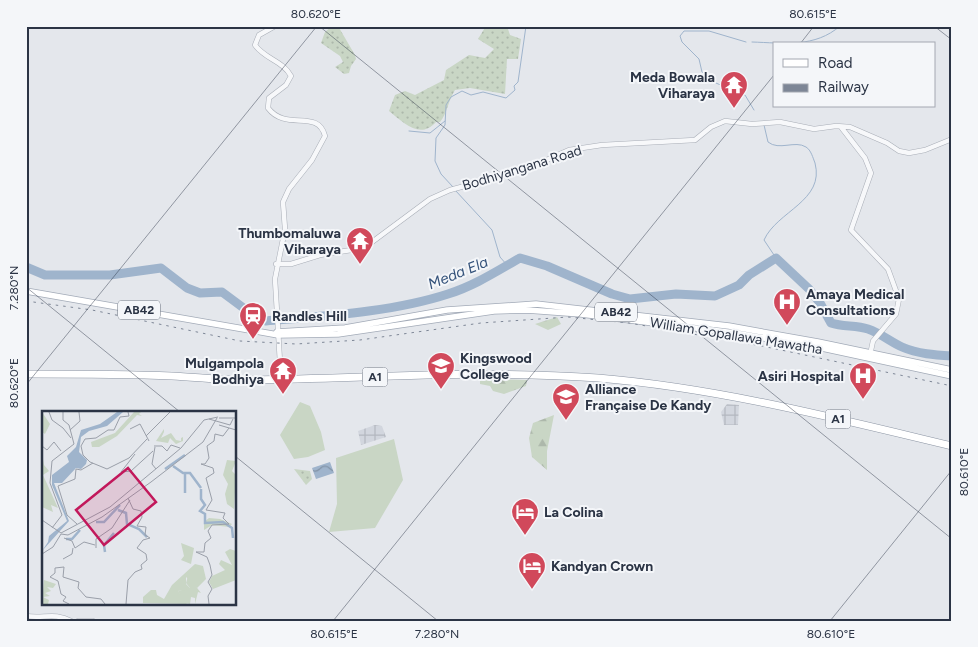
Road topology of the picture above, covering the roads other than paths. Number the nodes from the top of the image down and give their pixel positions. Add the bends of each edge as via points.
1 (275, 26) edge
2 (841, 126) junction
3 (952, 139) edge
4 (276, 264) junction
5 (26, 290) edge
6 (278, 334) junction
7 (870, 355) junction
8 (952, 370) edge
9 (26, 374) edge
10 (952, 376) edge
11 (281, 379) junction
12 (952, 446) edge
13 (26, 616) edge
14 (71, 621) edge
15 (78, 621) edge
16 (93, 621) edge

1 - 4 street via 259,34 255,45 259,51 284,66 291,76 286,85 269,98 268,108 283,120 309,120 323,130 325,136 283,202 285,229
2 - 3 street, Bodhiyangana Road via 909,153
2 - 4 street, Bodhiyangana Road via 814,129 780,122 752,124 725,121 711,126 695,140 569,150 524,170 450,190 417,208 364,248 290,264
2 - 7 street via 865,158 871,173 851,230 888,269 899,299 896,314 873,341
4 - 6 street
5 - 6 main road, William Gopallawa Mawatha / AB42 via 250,332
6 - 7 main road, William Gopallawa Mawatha / AB42 via 345,328 455,309 536,304 729,326
6 - 11 street
7 - 8 main road, William Gopallawa Mawatha / AB42
7 - 10 main road, William Gopallawa Mawatha / AB42
9 - 11 highway, A1
11 - 12 highway, A1 via 399,376 600,379 780,405
13 - 14 street via 54,615
15 - 16 street

